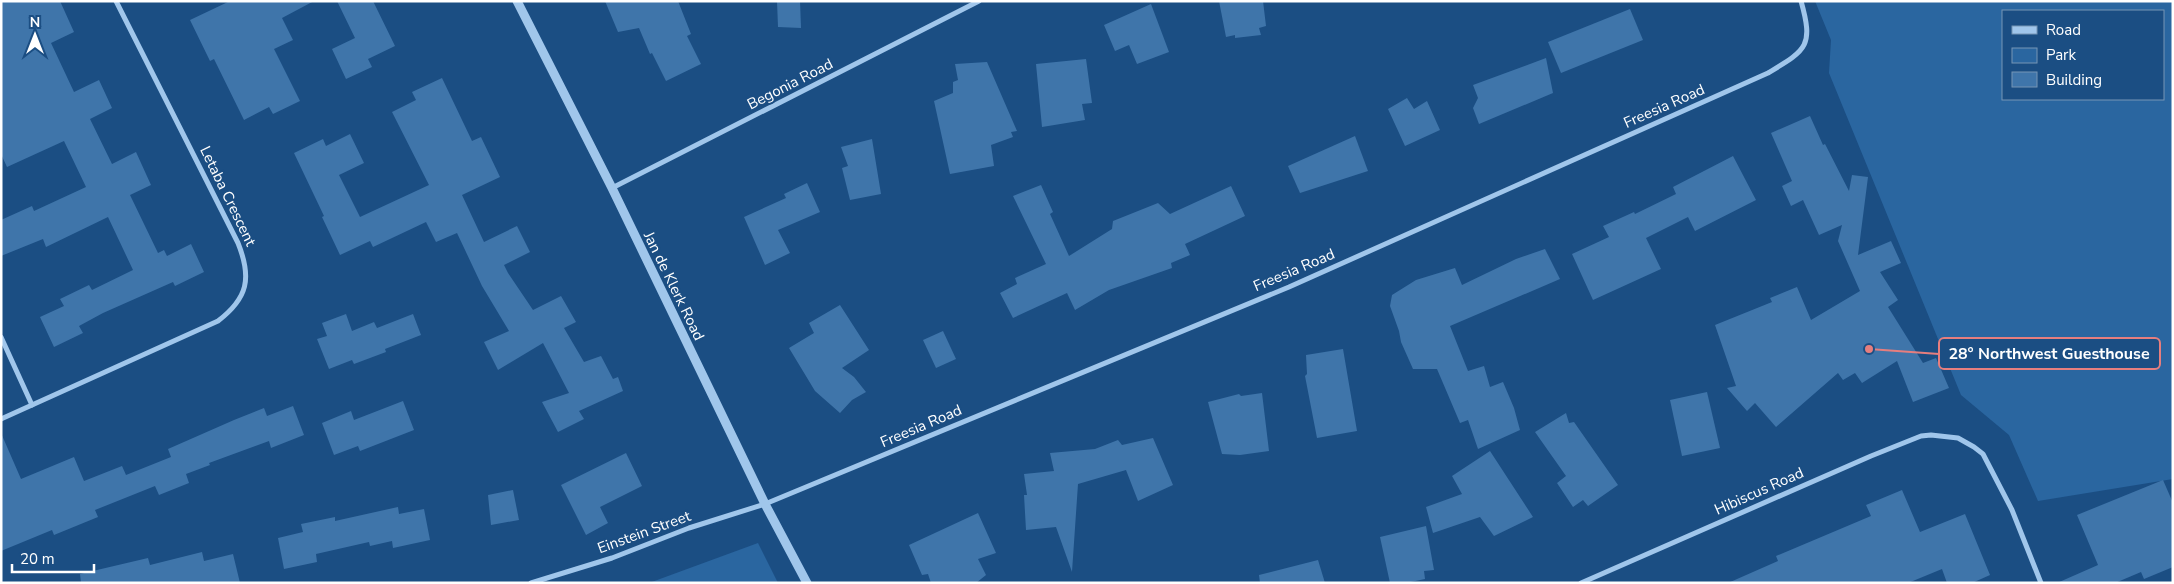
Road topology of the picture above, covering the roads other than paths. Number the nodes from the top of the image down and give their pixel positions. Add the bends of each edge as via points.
1 (116, 1) edge
2 (517, 1) edge
3 (979, 1) edge
4 (1801, 1) edge
5 (612, 188) junction
6 (1, 337) edge
7 (32, 405) junction
8 (1, 419) edge
9 (765, 504) junction
10 (531, 583) edge
11 (807, 583) edge
12 (1581, 583) edge
13 (2041, 583) edge

1 - 7 street, Letaba Crescent via 238,243 244,259 246,281 237,303 218,321
2 - 5 street, Jan de Klerk Road
3 - 5 street, Begonia Road
4 - 9 street, Freesia Road via 1808,27 1806,43 1800,52 1759,77 1289,287
5 - 9 street, Jan de Klerk Road
6 - 7 street
7 - 8 street, Letaba Crescent
9 - 10 street, Einstein Street
9 - 11 street, Jan de Klerk Road
12 - 13 street, Hibiscus Road via 1921,436 1949,436 1966,442 1983,454 2012,510

